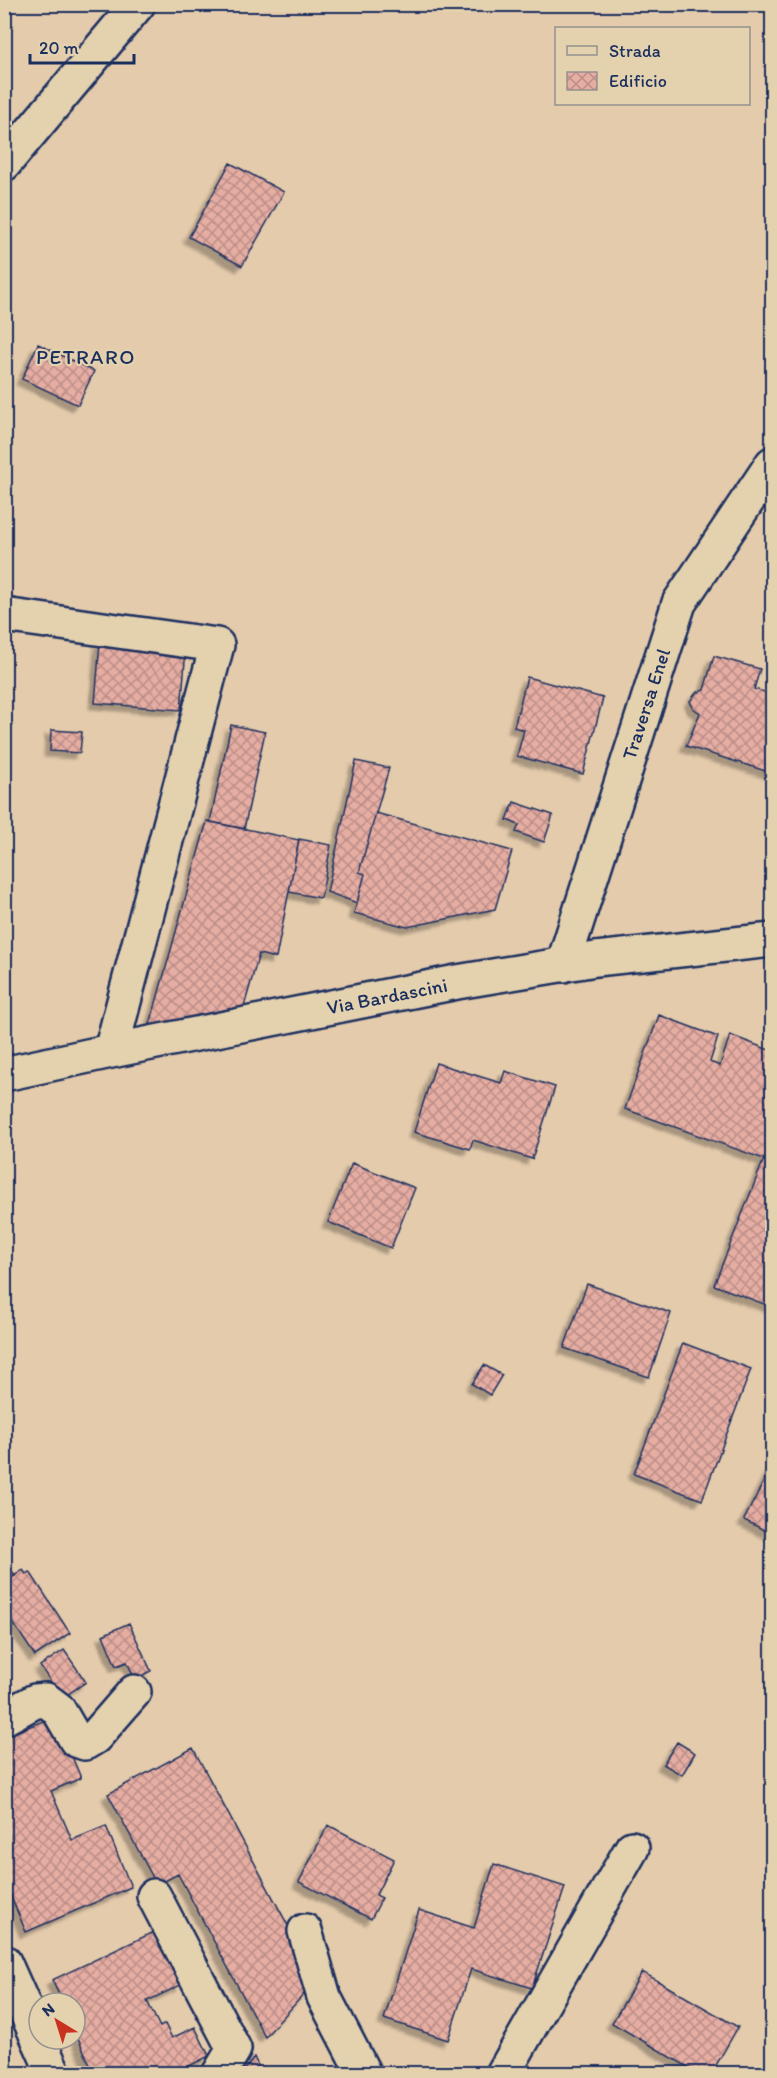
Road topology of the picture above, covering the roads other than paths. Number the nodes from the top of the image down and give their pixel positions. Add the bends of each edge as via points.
1 (138, 4) edge
2 (4, 164) edge
3 (772, 464) edge
4 (4, 615) edge
5 (772, 940) edge
6 (563, 965) junction
7 (111, 1051) junction
8 (4, 1074) edge
9 (134, 1692) dead end
10 (4, 1718) edge
11 (632, 1848) dead end
12 (154, 1896) dead end
13 (305, 1931) dead end
14 (4, 1962) edge
15 (54, 2073) edge
16 (219, 2073) edge
17 (364, 2073) edge
18 (503, 2073) edge

1 - 2 street
3 - 6 street, Traversa Enel via 679,603
4 - 7 street via 217,645
5 - 6 street, Via Bardascini
6 - 7 street, Via Bardascini via 457,982
7 - 8 street, Via Bardascini
9 - 10 street via 95,1737 85,1743 76,1740 58,1709 46,1700 35,1701
11 - 18 street
12 - 16 street via 234,2049
13 - 17 street via 324,1997
14 - 15 street

